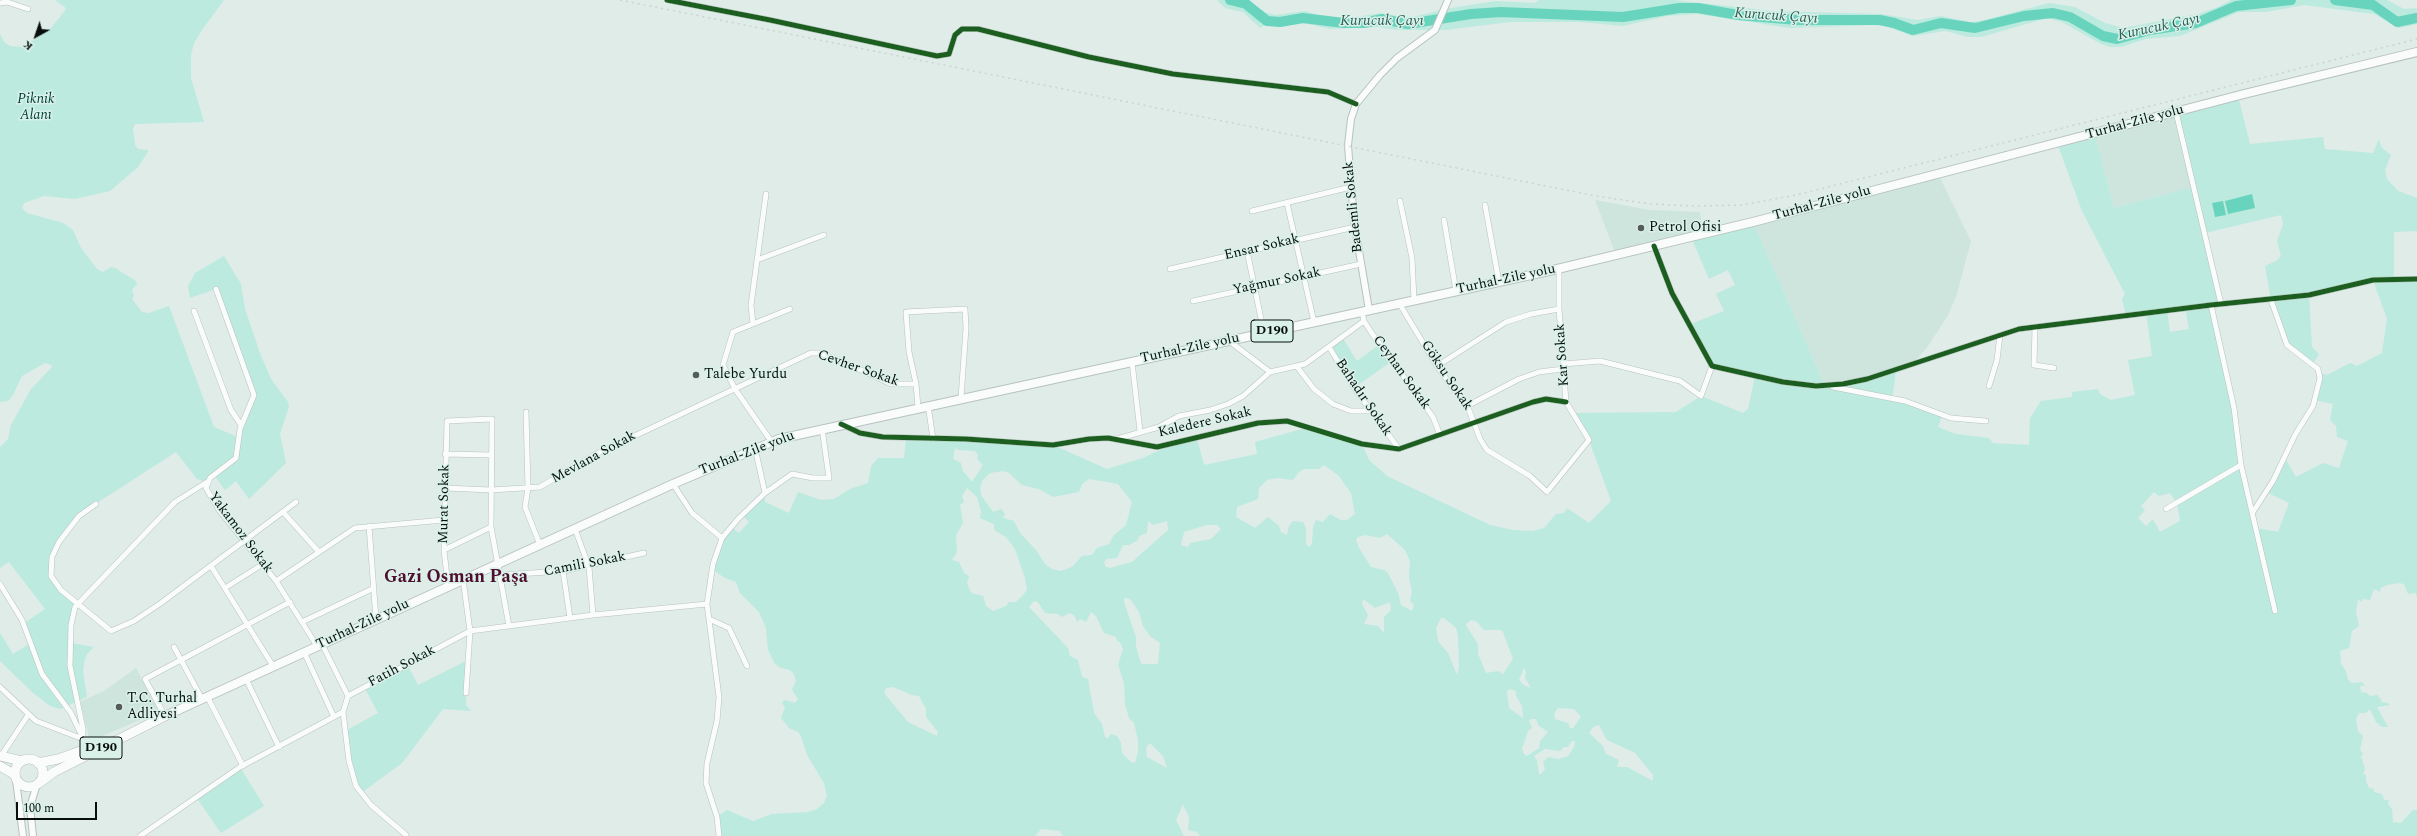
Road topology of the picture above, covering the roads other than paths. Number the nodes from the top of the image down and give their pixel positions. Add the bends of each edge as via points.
1 (667, 0) edge
2 (1448, 0) edge
3 (0, 2) edge
4 (28, 9) dead end
5 (2417, 52) edge
6 (1356, 104) junction
7 (2176, 112) junction
8 (1351, 187) junction
9 (766, 194) dead end
10 (1400, 201) dead end
11 (1287, 203) junction
12 (1485, 205) dead end
13 (1252, 211) dead end
14 (1444, 220) dead end
15 (1355, 227) junction
16 (824, 235) dead end
17 (1295, 240) junction
18 (1654, 246) junction
19 (1247, 251) junction
20 (757, 260) junction
21 (1361, 264) junction
22 (1559, 268) junction
23 (1170, 269) dead end
24 (1304, 277) junction
25 (2417, 279) edge
26 (1499, 282) junction
27 (1254, 287) junction
28 (216, 289) dead end
29 (1456, 291) junction
30 (1194, 300) dead end
31 (1414, 300) junction
32 (2271, 300) junction
33 (1399, 303) junction
34 (2221, 304) junction
35 (2211, 305) junction
36 (790, 309) dead end
37 (1559, 309) junction
38 (194, 311) dead end
39 (1365, 311) junction
40 (1364, 321) junction
41 (1314, 322) junction
42 (753, 324) junction
43 (2035, 327) junction
44 (1264, 333) junction
45 (2000, 335) junction
46 (1229, 341) junction
47 (1329, 347) junction
48 (1132, 362) junction
49 (1436, 366) junction
50 (1712, 366) junction
51 (1563, 367) junction
52 (1298, 368) junction
53 (2054, 368) dead end
54 (1270, 372) junction
55 (916, 384) junction
56 (1829, 386) junction
57 (1989, 386) dead end
58 (735, 389) junction
59 (961, 398) junction
60 (1566, 402) junction
61 (928, 405) junction
62 (1467, 406) junction
63 (918, 407) junction
64 (1370, 411) junction
65 (526, 412) dead end
66 (1986, 421) dead end
67 (1474, 423) junction
68 (841, 424) junction
69 (241, 425) junction
70 (822, 428) junction
71 (1140, 431) junction
72 (1440, 435) junction
73 (933, 439) junction
74 (1116, 439) junction
75 (771, 441) junction
76 (754, 448) junction
77 (1399, 449) junction
78 (445, 454) junction
79 (492, 455) junction
80 (2241, 465) junction
81 (207, 482) junction
82 (673, 484) junction
83 (445, 488) junction
84 (528, 488) junction
85 (491, 490) junction
86 (1546, 492) joint
87 (765, 493) junction
88 (296, 502) dead end
89 (96, 504) dead end
90 (2166, 509) dead end
91 (283, 512) junction
92 (2253, 512) junction
93 (444, 520) junction
94 (369, 526) junction
95 (491, 526) junction
96 (575, 529) junction
97 (722, 538) junction
98 (244, 541) junction
99 (540, 545) junction
100 (444, 550) junction
101 (319, 552) junction
102 (644, 553) dead end
103 (499, 563) junction
104 (263, 564) junction
105 (211, 566) junction
106 (589, 567) junction
107 (563, 571) junction
108 (501, 575) junction
109 (463, 579) junction
110 (276, 581) junction
111 (0, 584) edge
112 (448, 586) junction
113 (225, 588) junction
114 (374, 588) junction
115 (77, 602) junction
116 (290, 602) junction
117 (707, 604) junction
118 (2275, 611) dead end
119 (593, 615) junction
120 (570, 618) junction
121 (376, 619) junction
122 (709, 619) junction
123 (302, 622) junction
124 (247, 624) junction
125 (509, 626) junction
126 (470, 631) junction
127 (320, 645) junction
128 (174, 647) dead end
129 (304, 652) junction
130 (181, 661) junction
131 (273, 666) junction
132 (747, 666) dead end
133 (246, 679) junction
134 (0, 687) edge
135 (466, 693) dead end
136 (348, 696) junction
137 (205, 698) junction
138 (343, 712) junction
139 (28, 715) junction
140 (165, 716) junction
141 (334, 717) junction
142 (83, 739) junction
143 (278, 747) junction
144 (88, 749) junction
145 (1, 756) edge
146 (22, 761) junction
147 (38, 763) junction
148 (0, 766) edge
149 (243, 766) junction
150 (16, 777) junction
151 (38, 783) junction
152 (406, 835) dead end
153 (23, 836) edge
154 (33, 836) edge
155 (140, 836) edge
156 (719, 836) edge

1 - 6 street via 937,56 949,54 955,34 962,29 978,29 1089,57 1173,74 1328,92
2 - 6 street via 1438,25 1431,33 1397,58
3 - 4 street
5 - 7 main road, Turhal-Zile yolu / D190
6 - 8 street, Bademli Sokak via 1348,142
7 - 18 main road, Turhal-Zile yolu / D190
7 - 34 street
8 - 11 street
8 - 15 street, Bademli Sokak
9 - 20 street
10 - 31 street via 1412,258
11 - 13 street
11 - 17 street
12 - 26 street
14 - 29 street
15 - 17 street, Ensar Sokak
15 - 21 street, Bademli Sokak
16 - 20 street
17 - 19 street, Ensar Sokak
17 - 24 street
18 - 22 main road, Turhal-Zile yolu / D190
18 - 50 street via 1672,293
19 - 23 street, Ensar Sokak
19 - 27 street
20 - 42 street via 751,305
21 - 24 street, Yağmur Sokak
21 - 39 street, Bademli Sokak
22 - 26 main road, Turhal-Zile yolu / D190
22 - 37 street, Kar Sokak
24 - 27 street, Yağmur Sokak
24 - 41 street
25 - 32 street via 2373,280 2309,295
26 - 29 main road, Turhal-Zile yolu / D190
27 - 30 street, Yağmur Sokak
27 - 44 street
28 - 69 street, Yakamoz Sokak via 254,390 253,401
29 - 31 main road, Turhal-Zile yolu / D190
31 - 33 main road, Turhal-Zile yolu / D190
32 - 34 street
32 - 92 street via 2287,345 2318,369 2320,378 2313,406 2295,435 2273,481
33 - 39 main road, Turhal-Zile yolu / D190
33 - 49 street, Göksu Sokak
34 - 35 street
35 - 43 street
35 - 80 street via 2234,408
36 - 42 street
37 - 49 street via 1506,322
37 - 51 street, Kar Sokak
38 - 69 street via 231,410
39 - 40 street, Ceyhan Sokak
39 - 41 main road, Turhal-Zile yolu / D190
40 - 47 street
40 - 72 street, Ceyhan Sokak via 1433,417
41 - 44 main road, Turhal-Zile yolu / D190
42 - 58 street via 731,334 723,362 724,370
43 - 45 street
43 - 53 street via 2034,365
44 - 46 main road, Turhal-Zile yolu / D190
45 - 56 street via 1916,365 1859,381
45 - 57 street via 1998,355
46 - 48 main road, Turhal-Zile yolu / D190
46 - 54 street
47 - 52 street
47 - 64 street, Bahadır Sokak
48 - 59 main road, Turhal-Zile yolu / D190
48 - 71 street
49 - 62 street, Göksu Sokak
50 - 51 street via 1701,396 1680,381 1600,361
50 - 56 street via 1783,382
51 - 60 street, Kar Sokak
51 - 62 street via 1519,379
52 - 54 street
52 - 64 street via 1314,389 1333,404 1351,411
54 - 71 street via 1243,396 1228,404 1178,416 1164,425
55 - 58 street, Cevher Sokak via 898,385 885,382 846,363 814,353
55 - 59 street via 909,352 906,312 965,309 966,343
55 - 63 street
56 - 66 street via 1904,401 1947,417
58 - 75 street
58 - 84 street, Mevlana Sokak via 594,455 546,485
59 - 61 main road, Turhal-Zile yolu / D190
60 - 67 street, Kaledere Sokak via 1546,399
60 - 86 street, Kar Sokak via 1589,440
61 - 63 main road, Turhal-Zile yolu / D190
61 - 73 street
62 - 67 street, Göksu Sokak
63 - 68 main road, Turhal-Zile yolu / D190
64 - 77 street, Bahadır Sokak
65 - 84 street
67 - 72 street, Kaledere Sokak
67 - 86 street, Göksu Sokak via 1480,439 1491,454 1523,472
68 - 70 main road, Turhal-Zile yolu / D190
68 - 73 street, Kaledere Sokak via 869,435
69 - 81 street, Yakamoz Sokak via 236,458
70 - 75 main road, Turhal-Zile yolu / D190
70 - 87 street via 830,478 792,474
71 - 74 street
72 - 77 street, Kaledere Sokak
73 - 74 street, Kaledere Sokak via 1053,445 1089,439
74 - 77 street, Kaledere Sokak via 1148,446 1168,446 1258,423 1287,421 1362,444
75 - 76 main road, Turhal-Zile yolu / D190
76 - 82 main road, Turhal-Zile yolu / D190
76 - 87 street
78 - 79 street
78 - 79 street, Murat Sokak via 447,421 492,419
78 - 83 street, Murat Sokak
79 - 85 street
80 - 90 street
80 - 92 street
81 - 98 street, Yakamoz Sokak via 206,488 219,510
81 - 115 street via 175,502
82 - 96 main road, Turhal-Zile yolu / D190
82 - 97 street via 692,513
83 - 85 street, Mevlana Sokak
83 - 93 street, Murat Sokak
84 - 85 street, Mevlana Sokak
84 - 99 street via 526,507
85 - 95 street
87 - 97 street
88 - 91 street
89 - 115 street via 71,525 52,557 52,581
91 - 98 street
91 - 101 street
92 - 118 street
93 - 94 street
93 - 100 street, Murat Sokak
94 - 101 street via 355,528
94 - 114 street
95 - 100 street
95 - 103 street
96 - 99 main road, Turhal-Zile yolu / D190
96 - 106 street
97 - 117 street via 713,564
98 - 104 street, Yakamoz Sokak
98 - 105 street
99 - 103 main road, Turhal-Zile yolu / D190
100 - 112 street, Murat Sokak
101 - 110 street
102 - 106 street, Camili Sokak
103 - 108 street
103 - 109 main road, Turhal-Zile yolu / D190
104 - 110 street, Yakamoz Sokak
104 - 113 street
105 - 113 street
105 - 115 street via 134,622 113,631
106 - 107 street, Camili Sokak
106 - 119 street
107 - 108 street, Camili Sokak
107 - 120 street
108 - 125 street
109 - 112 main road, Turhal-Zile yolu / D190
109 - 126 street
110 - 116 street, Yakamoz Sokak
111 - 142 street via 22,620 42,674 71,713
112 - 121 main road, Turhal-Zile yolu / D190
113 - 124 street
114 - 121 street
114 - 123 street
115 - 142 street via 72,618 70,666 84,729
116 - 123 street, Yakamoz Sokak
116 - 124 street
117 - 119 street, Fatih Sokak
117 - 122 street
119 - 120 street, Fatih Sokak
120 - 125 street, Fatih Sokak
121 - 127 main road, Turhal-Zile yolu / D190
122 - 132 street via 729,628
122 - 156 street via 719,703 709,749 706,783 717,817
123 - 127 street, Yakamoz Sokak
124 - 130 street
124 - 131 street
125 - 126 street, Fatih Sokak
126 - 135 street
126 - 136 street, Fatih Sokak
127 - 129 main road, Turhal-Zile yolu / D190
127 - 136 street, Yakamoz Sokak
128 - 130 street
129 - 131 main road, Turhal-Zile yolu / D190
129 - 141 street
130 - 137 street
130 - 140 street via 145,679
131 - 133 main road, Turhal-Zile yolu / D190
133 - 137 main road, Turhal-Zile yolu / D190
133 - 143 street
134 - 139 street
136 - 138 street
137 - 140 main road, Turhal-Zile yolu / D190
137 - 149 street
138 - 141 street
138 - 152 street via 349,761 356,786 370,805
139 - 142 street via 36,721
139 - 145 street
140 - 144 highway, D190
140 - 151 highway, D190 via 54,772
141 - 143 street
142 - 144 street
143 - 149 street
144 - 147 highway, D190
145 - 146 highway
146 - 147 highway via 29,759
146 - 150 highway via 17,766
147 - 151 highway via 43,774
148 - 150 highway
149 - 155 street
150 - 151 highway via 26,787
150 - 153 street
151 - 154 street via 30,807

